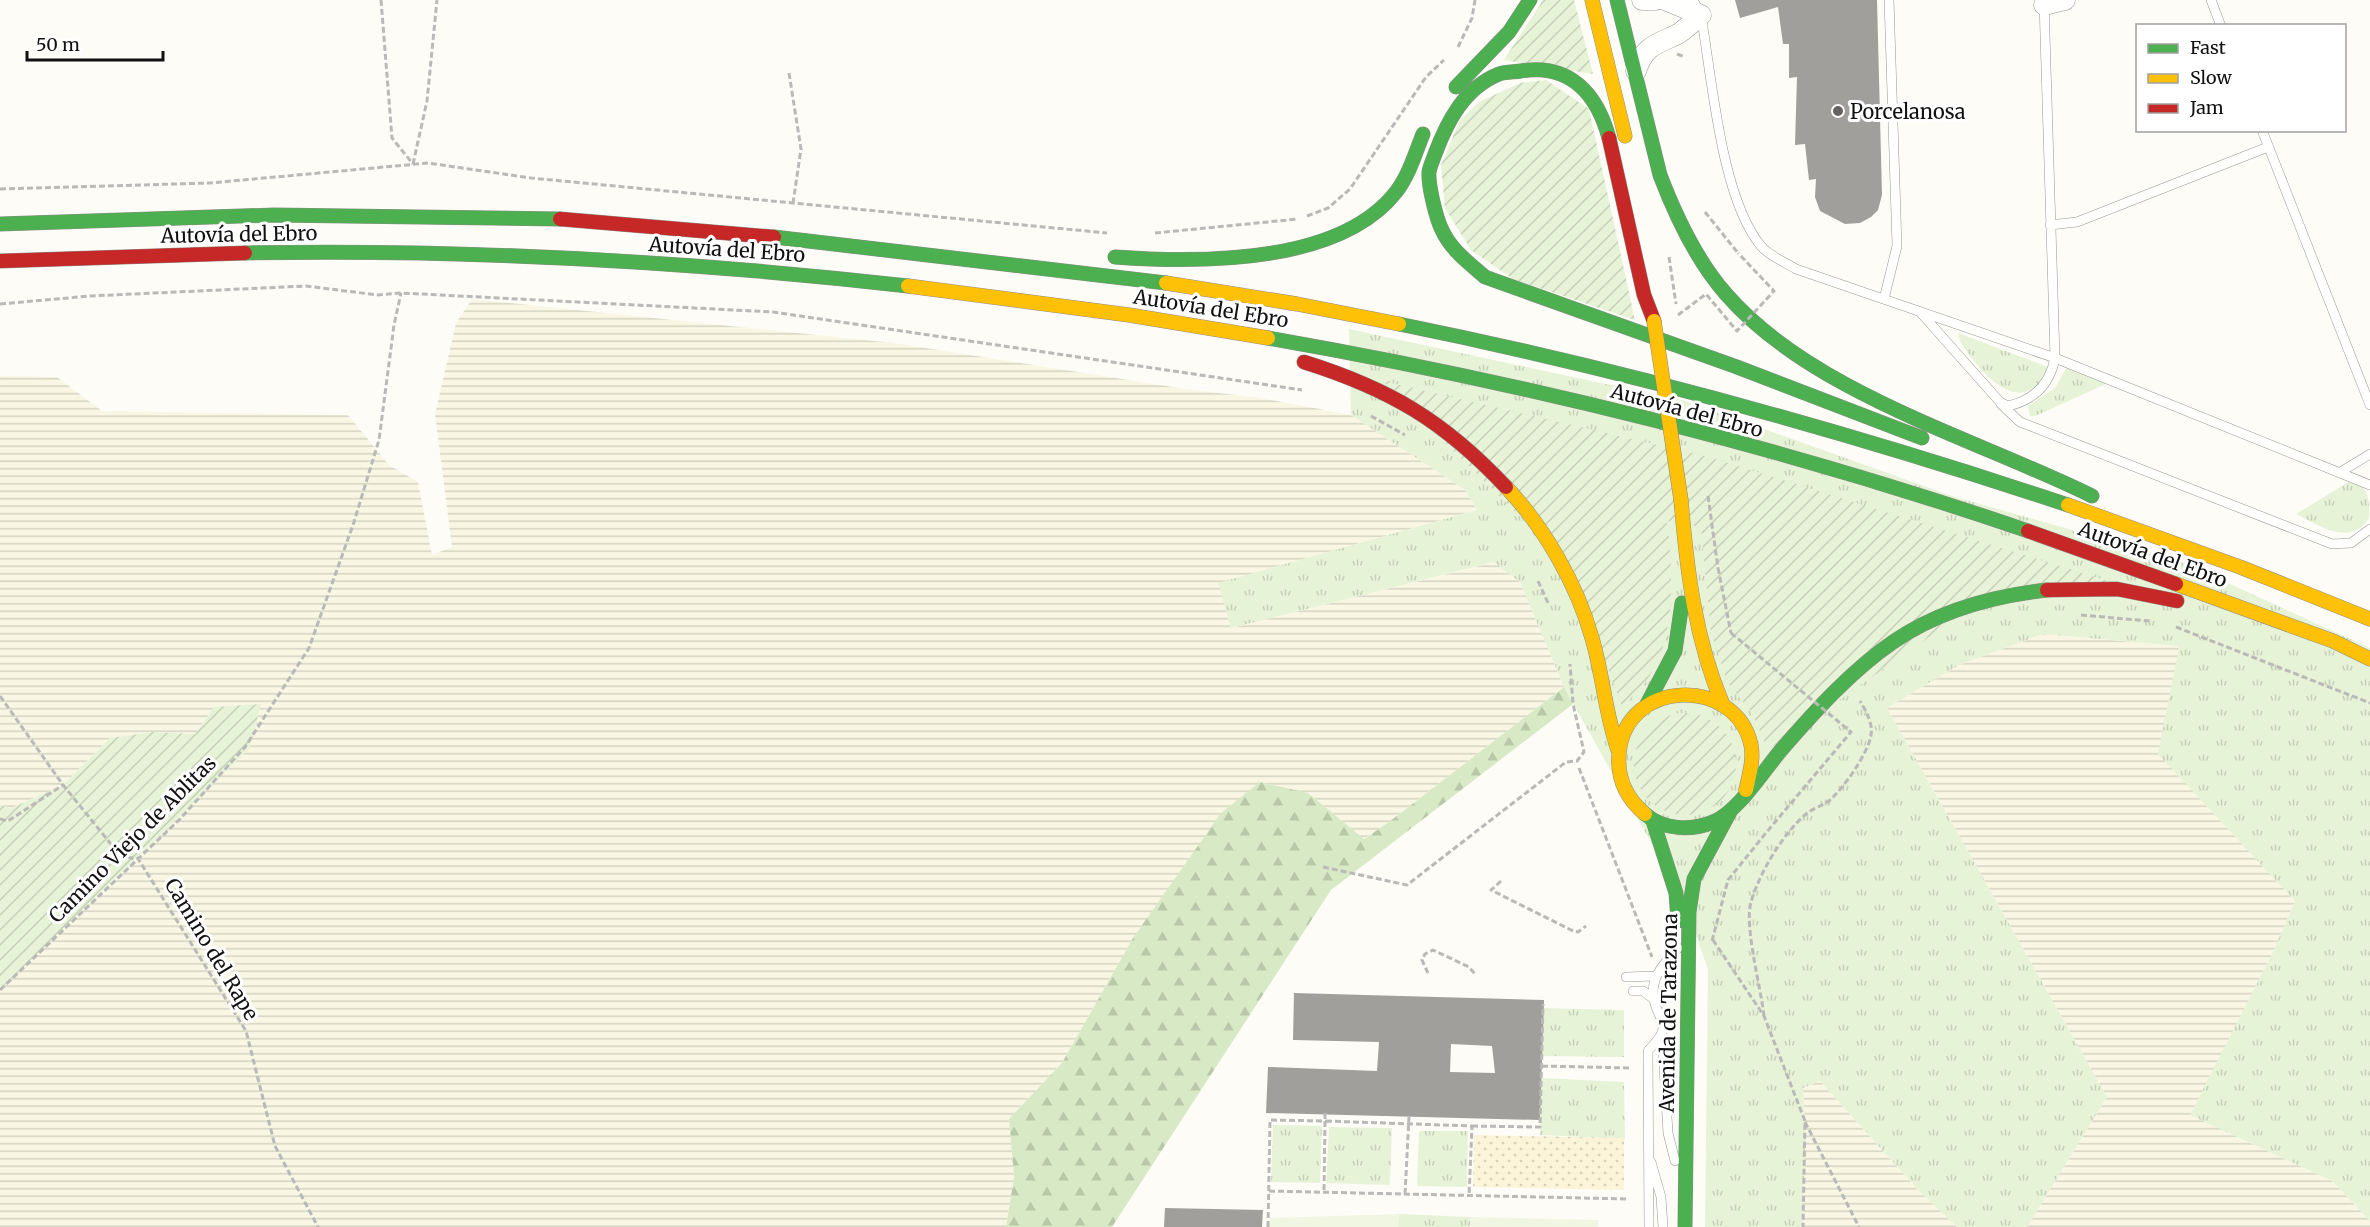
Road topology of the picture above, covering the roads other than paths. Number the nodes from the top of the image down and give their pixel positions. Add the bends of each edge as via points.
1 (1530, 0) edge
2 (1592, 0) edge
3 (1617, 0) edge
4 (1642, 0) edge
5 (1656, 0) edge
6 (1665, 0) edge
7 (1889, 0) edge
8 (2065, 0) edge
9 (2211, 0) edge
10 (2044, 2) edge
11 (1697, 8) edge
12 (2220, 24) edge
13 (1636, 71) junction
14 (1444, 101) dead end
15 (1432, 118) dead end
16 (2263, 132) edge
17 (2268, 147) junction
18 (1628, 148) dead end
19 (1641, 173) dead end
20 (0, 224) edge
21 (2050, 225) junction
22 (811, 228) dead end
23 (754, 235) junction
24 (1646, 237) dead end
25 (1103, 255) dead end
26 (0, 261) edge
27 (1884, 299) junction
28 (1023, 300) junction
29 (1917, 310) junction
30 (1654, 321) junction
31 (1078, 322) dead end
32 (1286, 358) dead end
33 (2055, 358) junction
34 (2000, 402) junction
35 (2370, 405) edge
36 (2370, 454) edge
37 (2339, 472) junction
38 (2370, 485) edge
39 (2370, 529) edge
40 (2252, 556) dead end
41 (1687, 572) junction
42 (2338, 606) junction
43 (2192, 607) dead end
44 (2370, 619) edge
45 (2370, 659) edge
46 (1647, 704) junction
47 (1723, 705) junction
48 (1618, 750) junction
49 (1746, 790) junction
50 (1731, 810) junction
51 (1653, 821) junction
52 (1678, 948) junction
53 (1656, 973) junction
54 (1626, 977) dead end
55 (1633, 991) dead end
56 (1654, 999) junction
57 (1662, 1033) junction
58 (1647, 1148) junction
59 (1675, 1161) junction
60 (1649, 1227) edge
61 (1663, 1227) edge
62 (1674, 1227) edge
63 (1685, 1227) edge

1 - 14 main road via 1509,32
2 - 18 main road
3 - 13 main road
4 - 5 street
6 - 11 street
7 - 27 lane via 1897,246
8 - 10 street
9 - 12 lane
10 - 21 lane
11 - 13 street via 1679,33 1650,46
11 - 27 lane via 1730,181 1746,224 1762,249 1796,268
13 - 19 main road via 1630,93 1647,164
13 - 30 main road via 1660,175 1670,200 1713,276 1737,306 1811,364 2097,498 1942,446 1485,277 1459,255 1442,231 1429,172 1446,124 1468,95 1499,74 1539,68 1566,75 1587,92 1603,115 1644,295
15 - 25 main road via 1412,167 1391,197 1370,217 1343,231 1264,255 1192,259
16 - 17 lane
17 - 21 lane via 2077,222
17 - 35 lane
20 - 23 main road, Autovía del Ebro via 314,215 538,218
21 - 33 lane
22 - 23 main road
23 - 42 main road, Autovía del Ebro via 1116,276 1292,303 1611,371 1841,434 2102,516
24 - 30 main road via 1654,280
26 - 28 main road, Autovía del Ebro via 300,252 547,256 736,267 913,284
27 - 29 lane
28 - 31 main road
28 - 45 main road, Autovía del Ebro via 1278,338 1441,371 1601,407 1832,468 2073,545 2333,641
29 - 33 lane
29 - 34 lane
30 - 41 main road, bridge via 1681,500
32 - 48 main road via 1331,369 1385,393 1437,423 1484,461 1522,504 1553,550 1587,624 1598,660 1607,725
33 - 34 lane via 2053,370 2038,393 2008,406
33 - 37 lane
34 - 39 lane via 2020,422 2332,544 2351,543
36 - 37 lane
37 - 38 lane
40 - 42 main road
41 - 46 main road via 1675,651
41 - 47 main road via 1699,642
42 - 44 main road, Autovía del Ebro
43 - 49 main road via 2114,588 2042,588 1980,600 1919,628 1874,657 1819,709
46 - 47 main road via 1669,695 1691,693
46 - 48 main road via 1630,721
47 - 49 main road via 1740,722 1750,741 1752,762
48 - 51 main road via 1617,771 1627,797
49 - 50 main road
50 - 51 main road via 1715,822 1689,828
50 - 63 main road, Avenida de Tarazona via 1694,879 1689,912
51 - 52 main road, Avenida de Tarazona via 1676,893
52 - 53 lane, Avenida de Tarazona
52 - 59 main road, Avenida de Tarazona
53 - 54 lane, Avenida de Tarazona
53 - 56 lane, Avenida de Tarazona
55 - 56 lane via 1643,991
56 - 57 lane, Avenida de Tarazona via 1663,1022
57 - 58 lane, Avenida de Tarazona via 1648,1051
57 - 59 lane, Avenida de Tarazona via 1668,1133
58 - 60 lane, Avenida de Tarazona
58 - 61 lane, Avenida de Tarazona via 1661,1197
59 - 62 main road, Avenida de Tarazona

